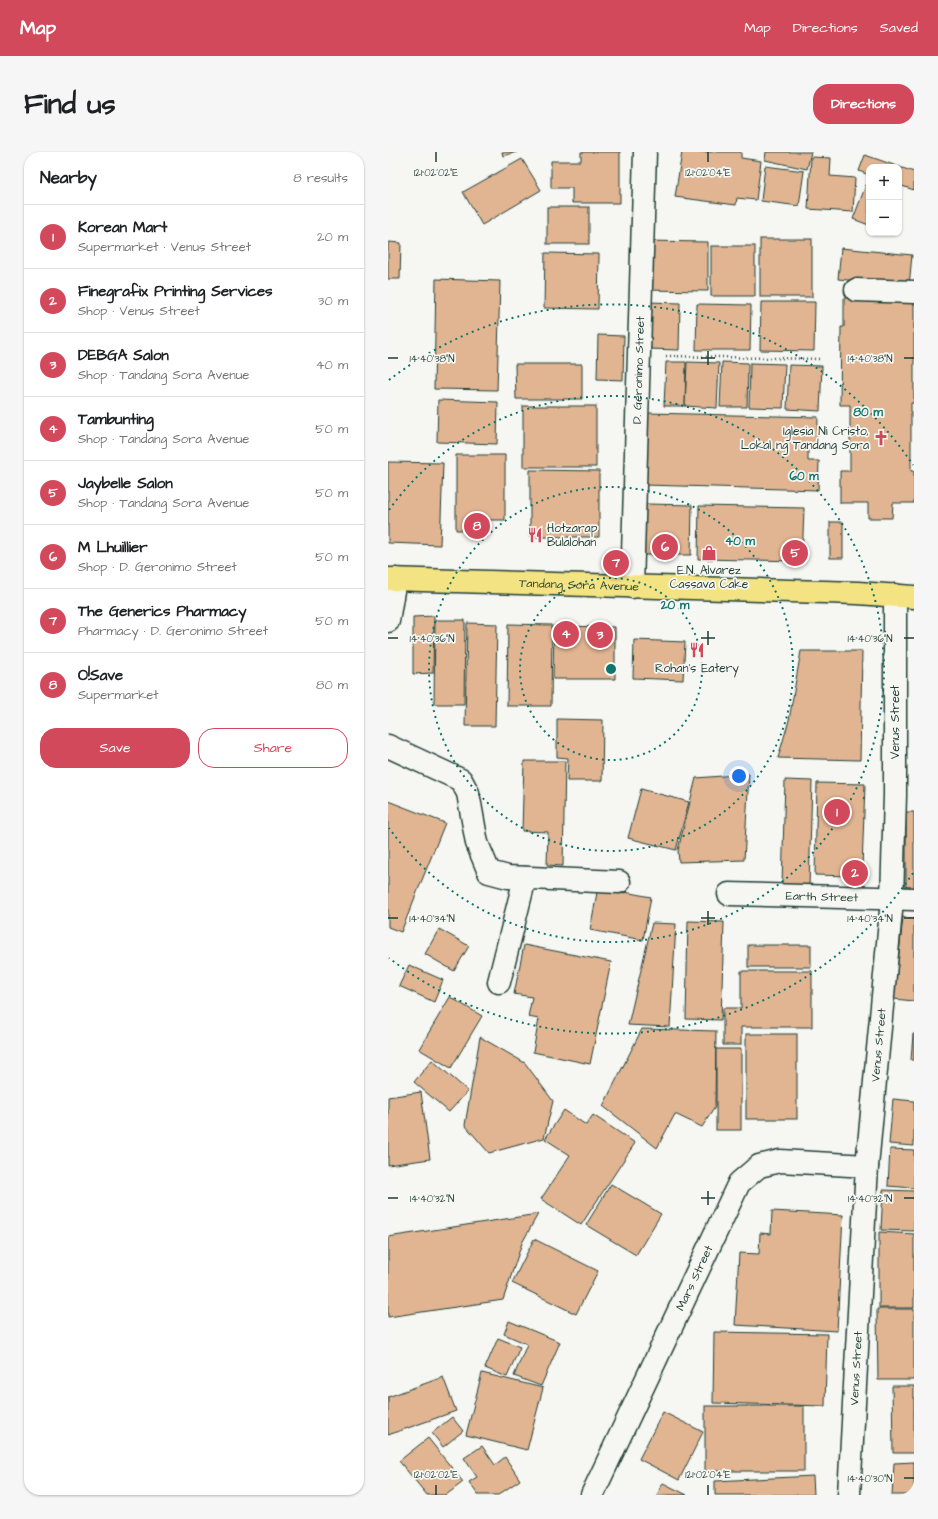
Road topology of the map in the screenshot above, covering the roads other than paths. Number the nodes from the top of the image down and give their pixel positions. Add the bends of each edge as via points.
1 (645, 152) edge
2 (856, 290) dead end
3 (914, 292) edge
4 (391, 579) edge
5 (632, 587) junction
6 (904, 596) edge
7 (388, 622) edge
8 (388, 746) edge
9 (525, 878) junction
10 (619, 882) dead end
11 (729, 894) dead end
12 (914, 899) edge
13 (892, 900) junction
14 (499, 982) dead end
15 (867, 1166) junction
16 (592, 1495) edge
17 (849, 1495) edge

1 - 5 street, D. Geronimo Street
2 - 3 street
4 - 5 main road, Tandang Sora Avenue
4 - 7 street
5 - 6 main road, Tandang Sora Avenue
6 - 13 street, Venus Street
8 - 9 street via 461,780 468,793 477,843 489,872
9 - 10 street
9 - 14 street
11 - 13 street, Earth Street
12 - 13 street, Earth Street
13 - 15 street, Venus Street
15 - 16 street, Mars Street via 780,1161 759,1166 739,1183
15 - 17 street, Venus Street

